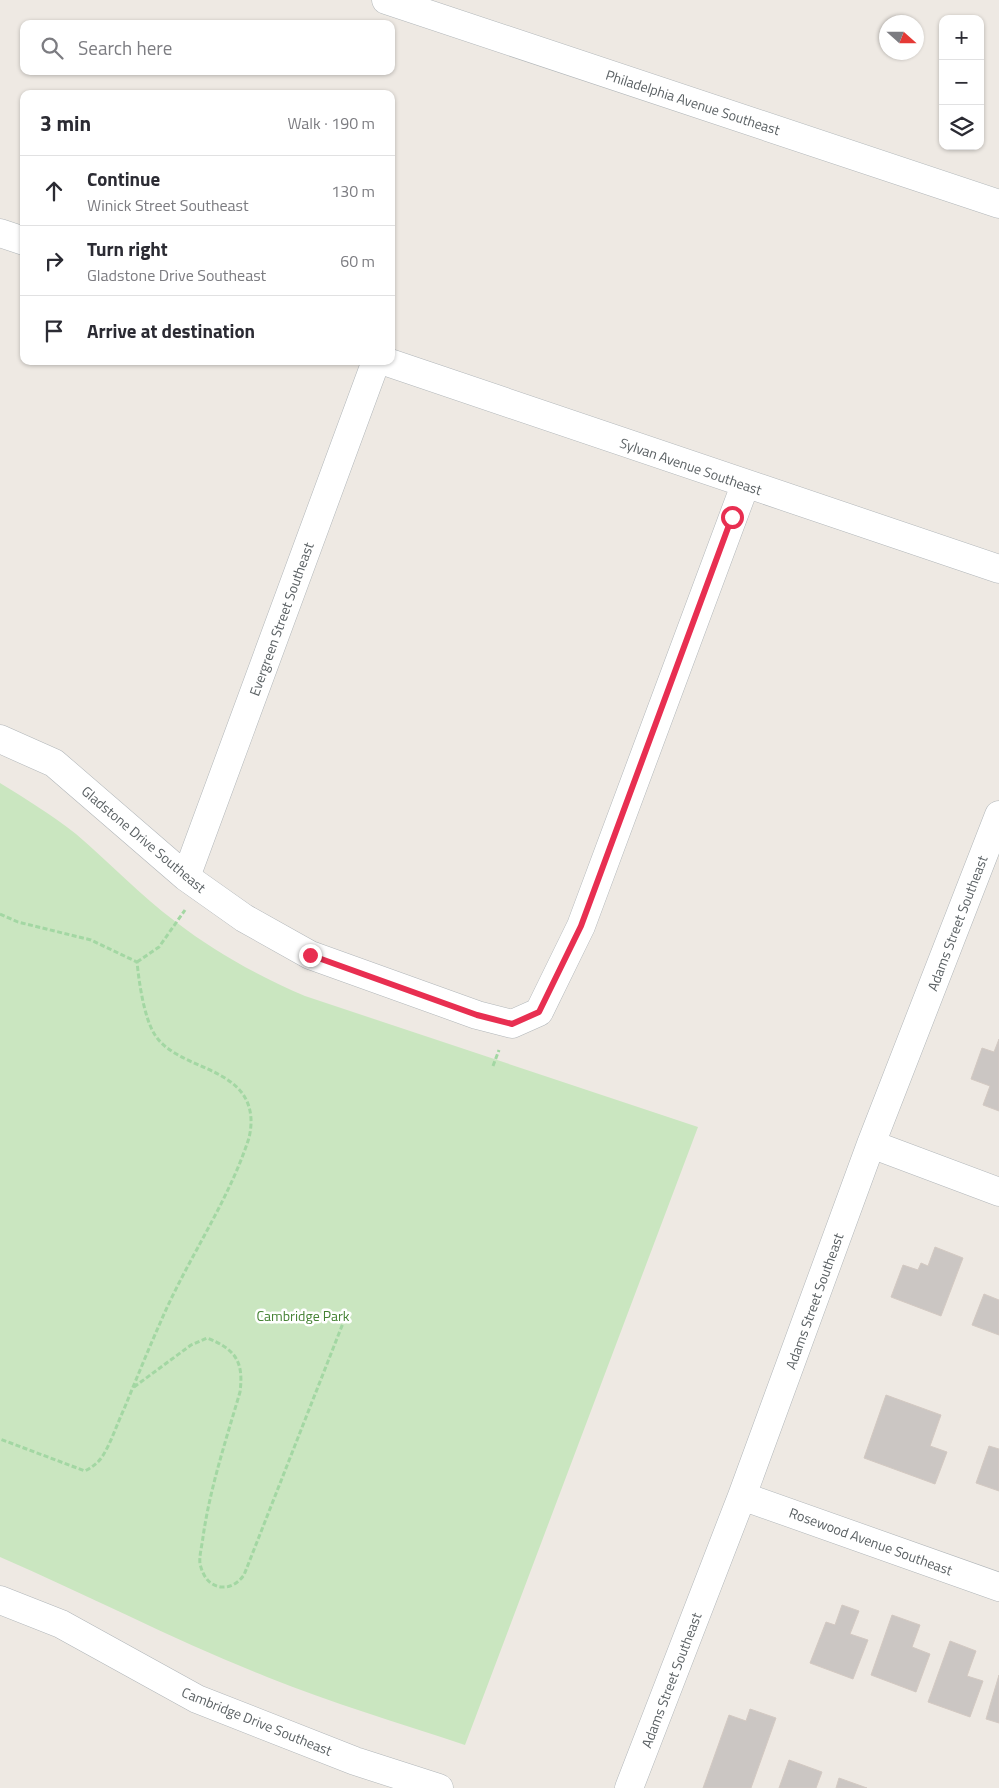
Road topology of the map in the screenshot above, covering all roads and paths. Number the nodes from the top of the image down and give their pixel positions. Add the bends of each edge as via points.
1 (386, 0) edge
2 (999, 204) edge
3 (0, 233) edge
4 (20, 240) edge
5 (375, 365) edge
6 (395, 365) edge
7 (745, 485) junction
8 (999, 570) edge
9 (0, 739) edge
10 (999, 815) edge
11 (192, 881) junction
12 (0, 914) edge
13 (136, 962) junction
14 (871, 1144) junction
15 (999, 1192) edge
16 (347, 1313) dead end
17 (133, 1388) junction
18 (0, 1439) edge
19 (742, 1496) junction
20 (999, 1587) edge
21 (0, 1600) edge
22 (438, 1788) edge
23 (629, 1788) edge

1 - 2 street, Philadelphia Avenue Southeast
3 - 4 street
5 - 11 street, Evergreen Street Southeast
6 - 7 street, Sylvan Avenue Southeast
7 - 8 street, Sylvan Avenue Southeast
7 - 11 street, Gladstone Drive Southeast via 581,926 539,1012 512,1024 477,1015 310,955 244,918
9 - 11 street, Gladstone Drive Southeast via 54,764
10 - 14 street, Adams Street Southeast
11 - 13 path via 168,937
12 - 13 path via 18,922 91,940
13 - 17 path via 155,1036 168,1048 235,1086 245,1098 251,1124 249,1139 227,1190 175,1291
14 - 15 street
14 - 19 street, Adams Street Southeast
16 - 17 path via 244,1575 234,1585 217,1586 209,1582 200,1562 212,1492 240,1392 242,1377 236,1356 230,1349 206,1338 190,1345
17 - 18 path via 103,1456 94,1467 85,1471
19 - 20 street, Rosewood Avenue Southeast
19 - 23 street, Adams Street Southeast
21 - 22 street, Cambridge Drive Southeast via 61,1624 197,1699 355,1761

